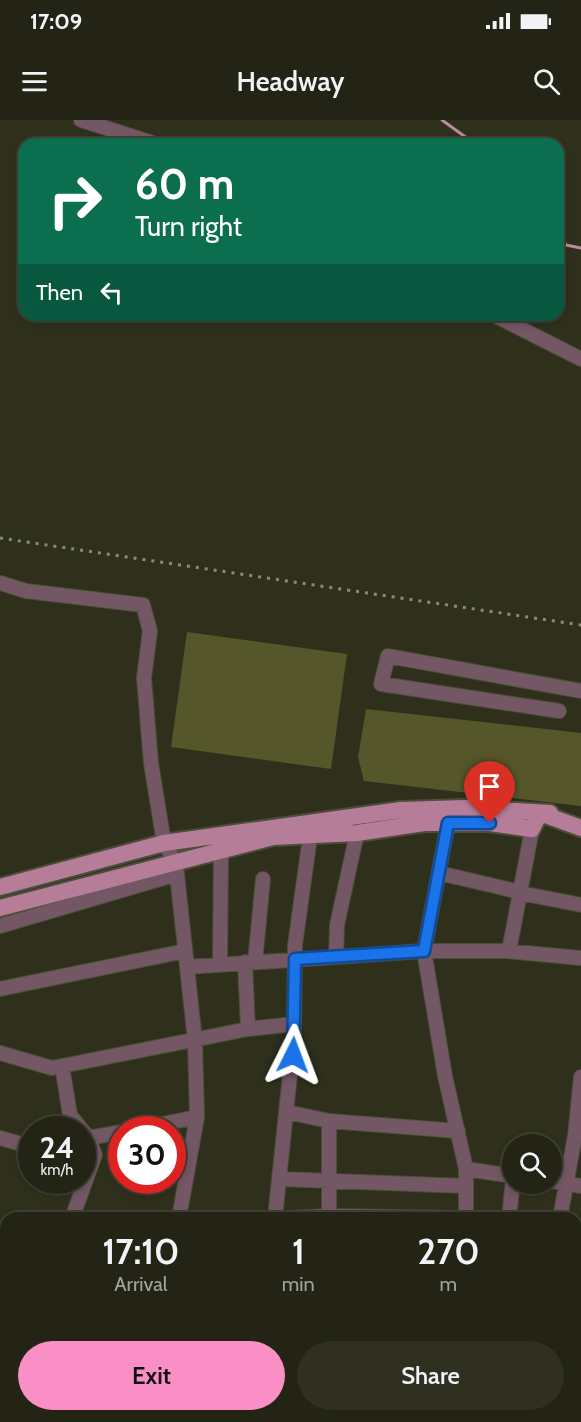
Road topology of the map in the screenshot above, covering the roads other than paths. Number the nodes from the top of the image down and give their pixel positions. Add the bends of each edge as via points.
1 (81, 120) edge
2 (137, 138) edge
3 (506, 321) edge
4 (581, 359) edge
5 (0, 583) edge
6 (581, 692) edge
7 (559, 711) dead end
8 (581, 816) edge
9 (448, 823) junction
10 (581, 828) edge
11 (532, 829) junction
12 (357, 833) junction
13 (310, 837) junction
14 (164, 843) junction
15 (221, 850) junction
16 (176, 868) junction
17 (439, 873) junction
18 (263, 879) dead end
19 (0, 887) edge
20 (520, 892) junction
21 (581, 905) edge
22 (0, 908) edge
23 (0, 926) edge
24 (185, 951) junction
25 (424, 951) junction
26 (509, 951) junction
27 (336, 957) junction
28 (581, 958) edge
29 (295, 959) junction
30 (250, 962) junction
31 (220, 963) junction
32 (187, 967) junction
33 (0, 989) edge
34 (294, 1024) junction
35 (248, 1029) junction
36 (195, 1041) junction
37 (0, 1053) edge
38 (62, 1066) junction
39 (581, 1077) edge
40 (579, 1109) edge
41 (287, 1112) junction
42 (71, 1116) edge
43 (197, 1117) junction
44 (186, 1119) edge
45 (329, 1122) junction
46 (458, 1131) junction
47 (578, 1137) edge
48 (0, 1138) edge
49 (18, 1144) edge
50 (466, 1169) junction
51 (502, 1176) edge
52 (280, 1179) junction
53 (330, 1181) junction
54 (574, 1185) edge
55 (466, 1186) junction
56 (81, 1194) edge
57 (511, 1194) edge
58 (74, 1212) edge
59 (180, 1212) edge
60 (276, 1212) edge
61 (329, 1212) edge
62 (466, 1212) edge
63 (510, 1212) edge
64 (563, 1212) edge

1 - 2 street
3 - 4 street
5 - 14 street via 26,591 143,604 150,631 144,678 151,763
6 - 7 street via 388,657 381,684
8 - 14 main road via 465,808 401,810
9 - 11 main road
9 - 12 main road
9 - 17 street
10 - 11 main road via 540,813
11 - 20 street
12 - 13 main road
12 - 27 street via 337,925
13 - 15 main road via 273,837
13 - 29 street
14 - 16 street
14 - 19 main road
15 - 16 main road
15 - 31 street
16 - 22 main road
16 - 23 street
16 - 24 street
17 - 20 street
17 - 25 street
18 - 30 street
20 - 21 street
20 - 26 street
24 - 32 street
24 - 33 street
25 - 26 street
25 - 27 street
25 - 46 street
26 - 28 street
27 - 29 street
29 - 30 street
29 - 34 street
30 - 31 street
30 - 35 street
31 - 32 street
32 - 36 street
34 - 35 street
34 - 41 street
35 - 36 street
36 - 38 street
36 - 43 street
37 - 38 street via 52,1068
38 - 42 street
39 - 40 street
40 - 47 street
41 - 45 street
41 - 52 street
43 - 44 street
43 - 59 street
45 - 46 street
45 - 53 street
46 - 50 street
47 - 54 street
48 - 49 street
50 - 51 street
50 - 55 street
52 - 53 street
52 - 60 street
53 - 55 street
53 - 61 street
54 - 64 street
55 - 62 street
56 - 58 street
57 - 63 street

